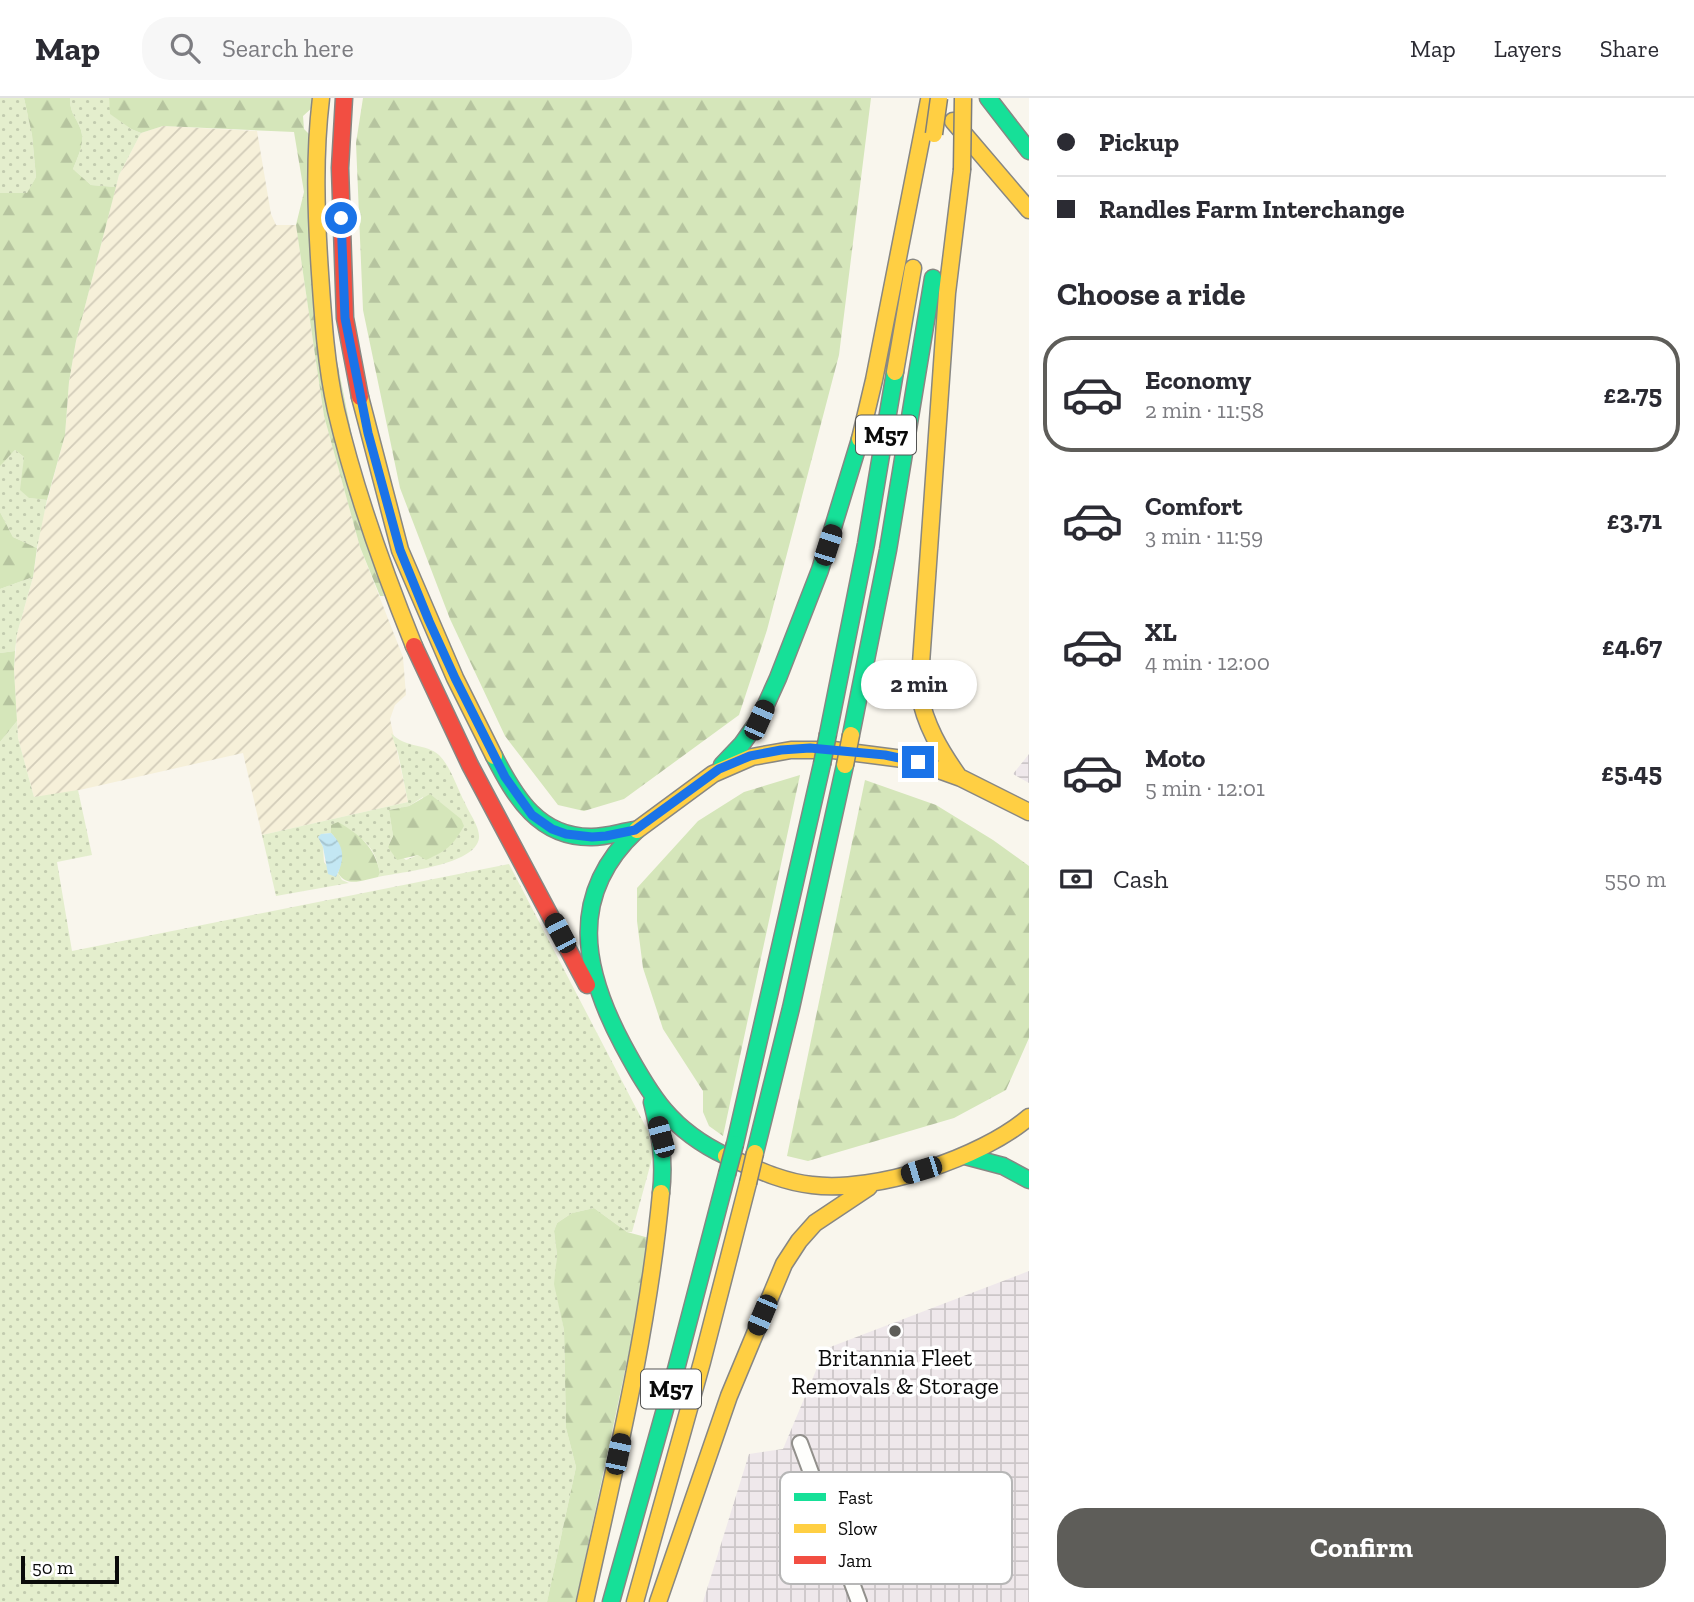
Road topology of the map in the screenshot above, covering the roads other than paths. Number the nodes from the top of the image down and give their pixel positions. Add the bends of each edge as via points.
1 (321, 98) edge
2 (344, 98) edge
3 (934, 98) edge
4 (960, 98) edge
5 (988, 98) edge
6 (929, 127) junction
7 (1029, 151) edge
8 (957, 165) junction
9 (1029, 192) edge
10 (1029, 211) edge
11 (719, 769) junction
12 (959, 777) junction
13 (1029, 812) edge
14 (635, 830) junction
15 (603, 1010) junction
16 (650, 1095) junction
17 (1029, 1118) edge
18 (965, 1156) junction
19 (1029, 1180) edge
20 (877, 1183) junction
21 (800, 1443) dead end
22 (811, 1472) edge
23 (852, 1584) edge
24 (585, 1602) edge
25 (611, 1602) edge
26 (635, 1602) edge
27 (658, 1602) edge
28 (859, 1602) edge

1 - 15 main road via 316,217 322,309 336,407 357,489 433,691 496,817
2 - 14 main road via 340,168 345,318 368,433 400,550 455,678 525,808 566,834 592,837
3 - 6 main road, M57, bridge
3 - 10 main road, M57
4 - 8 main road, M57, bridge
4 - 9 main road
5 - 7 main road
6 - 11 main road via 874,380 820,570 759,720
6 - 25 main road, M57, bridge via 916,252 866,544 822,764 735,1144
8 - 12 main road via 919,692 933,741
8 - 26 main road, M57, bridge via 888,550 791,1007 702,1362
11 - 12 main road via 750,756 810,748 907,760
11 - 14 main road
12 - 13 main road
14 - 15 main road via 604,873 592,906 590,966
15 - 16 main road
16 - 20 main road via 699,1143 776,1178 826,1188
16 - 24 main road via 664,1165 656,1249 636,1372
17 - 18 main road
18 - 19 main road via 1003,1166
18 - 20 main road
20 - 27 main road via 824,1215 794,1248 733,1382
21 - 22 street
23 - 28 street

